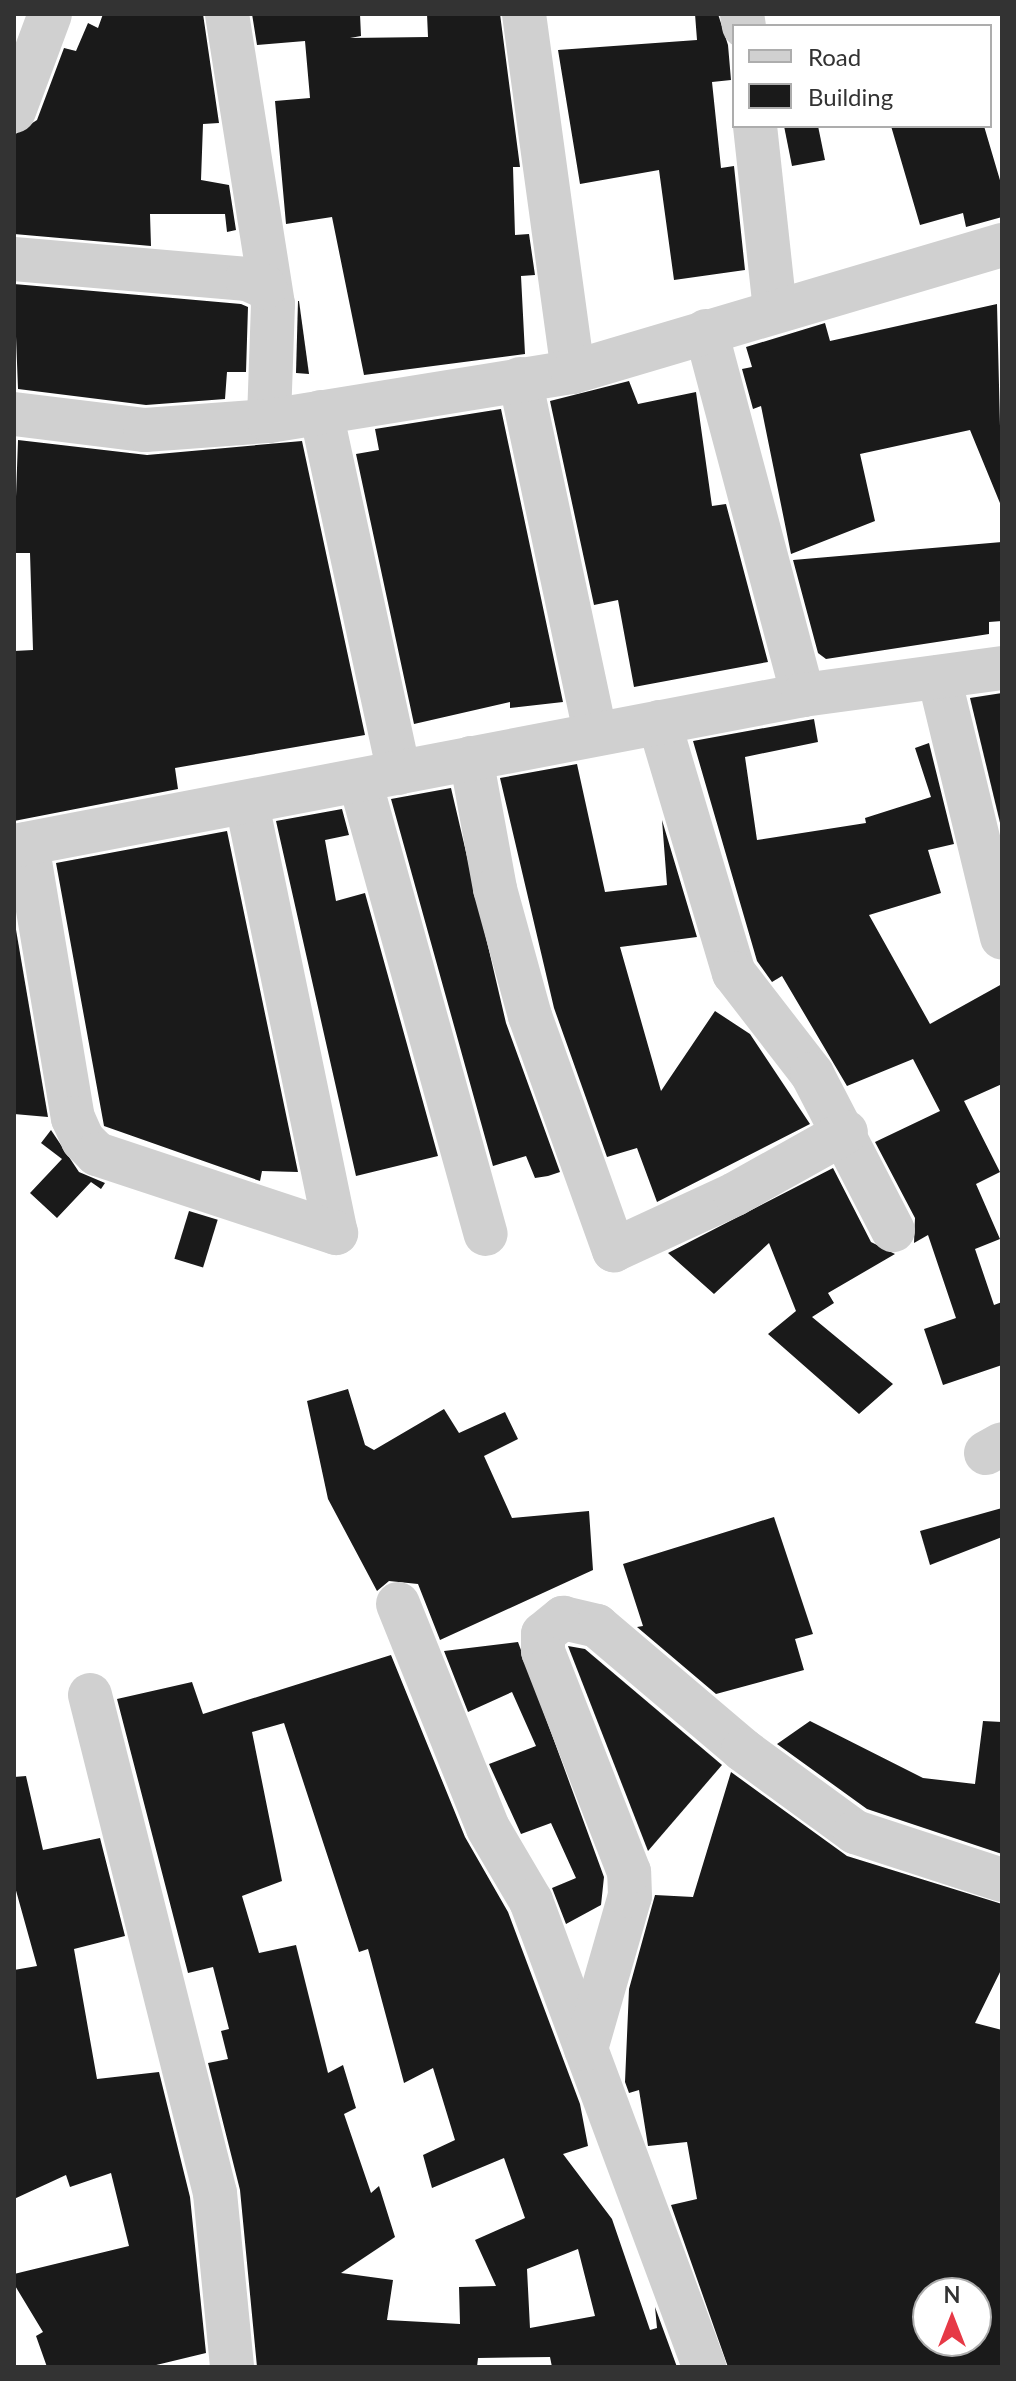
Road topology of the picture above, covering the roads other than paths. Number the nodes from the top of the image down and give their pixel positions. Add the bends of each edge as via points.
1 (50, 14) edge
2 (227, 14) edge
3 (524, 14) edge
4 (14, 111) edge
5 (755, 128) edge
6 (1002, 245) edge
7 (14, 259) edge
8 (265, 287) junction
9 (775, 311) junction
10 (706, 331) junction
11 (573, 372) junction
12 (520, 379) junction
13 (321, 412) junction
14 (14, 414) edge
15 (269, 421) junction
16 (1002, 668) edge
17 (939, 677) junction
18 (803, 695) junction
19 (659, 722) junction
20 (595, 733) junction
21 (471, 758) junction
22 (379, 777) junction
23 (247, 804) junction
24 (21, 845) edge
25 (1002, 938) edge
26 (846, 1132) junction
27 (893, 1230) dead end
28 (486, 1234) dead end
29 (398, 1604) dead end
30 (90, 1695) dead end
31 (1002, 1880) edge
32 (586, 2049) junction
33 (232, 2367) edge
34 (704, 2367) edge

1 - 4 street via 23,103
2 - 8 street
3 - 11 street
5 - 9 street
6 - 9 street
7 - 8 street via 247,279
8 - 15 street via 273,304
9 - 10 street
10 - 11 street
10 - 18 street
11 - 12 street
12 - 13 street
12 - 20 street
13 - 15 street
13 - 22 street
14 - 15 street via 145,430
16 - 17 street
17 - 18 street
17 - 25 street
18 - 19 street
19 - 20 street
19 - 26 street via 734,973 812,1074
20 - 21 street
21 - 22 street
21 - 26 street via 495,889 530,1016 614,1250 735,1194
22 - 23 street
22 - 28 street
23 - 24 street
23 - 24 street via 336,1233 97,1154 83,1140 73,1118
26 - 27 street
29 - 32 street via 488,1828 531,1901
30 - 33 street via 215,2193
31 - 32 street via 855,1832 743,1750 597,1626 563,1618 543,1634 543,1651 629,1872 630,1896
32 - 34 street via 663,2240

